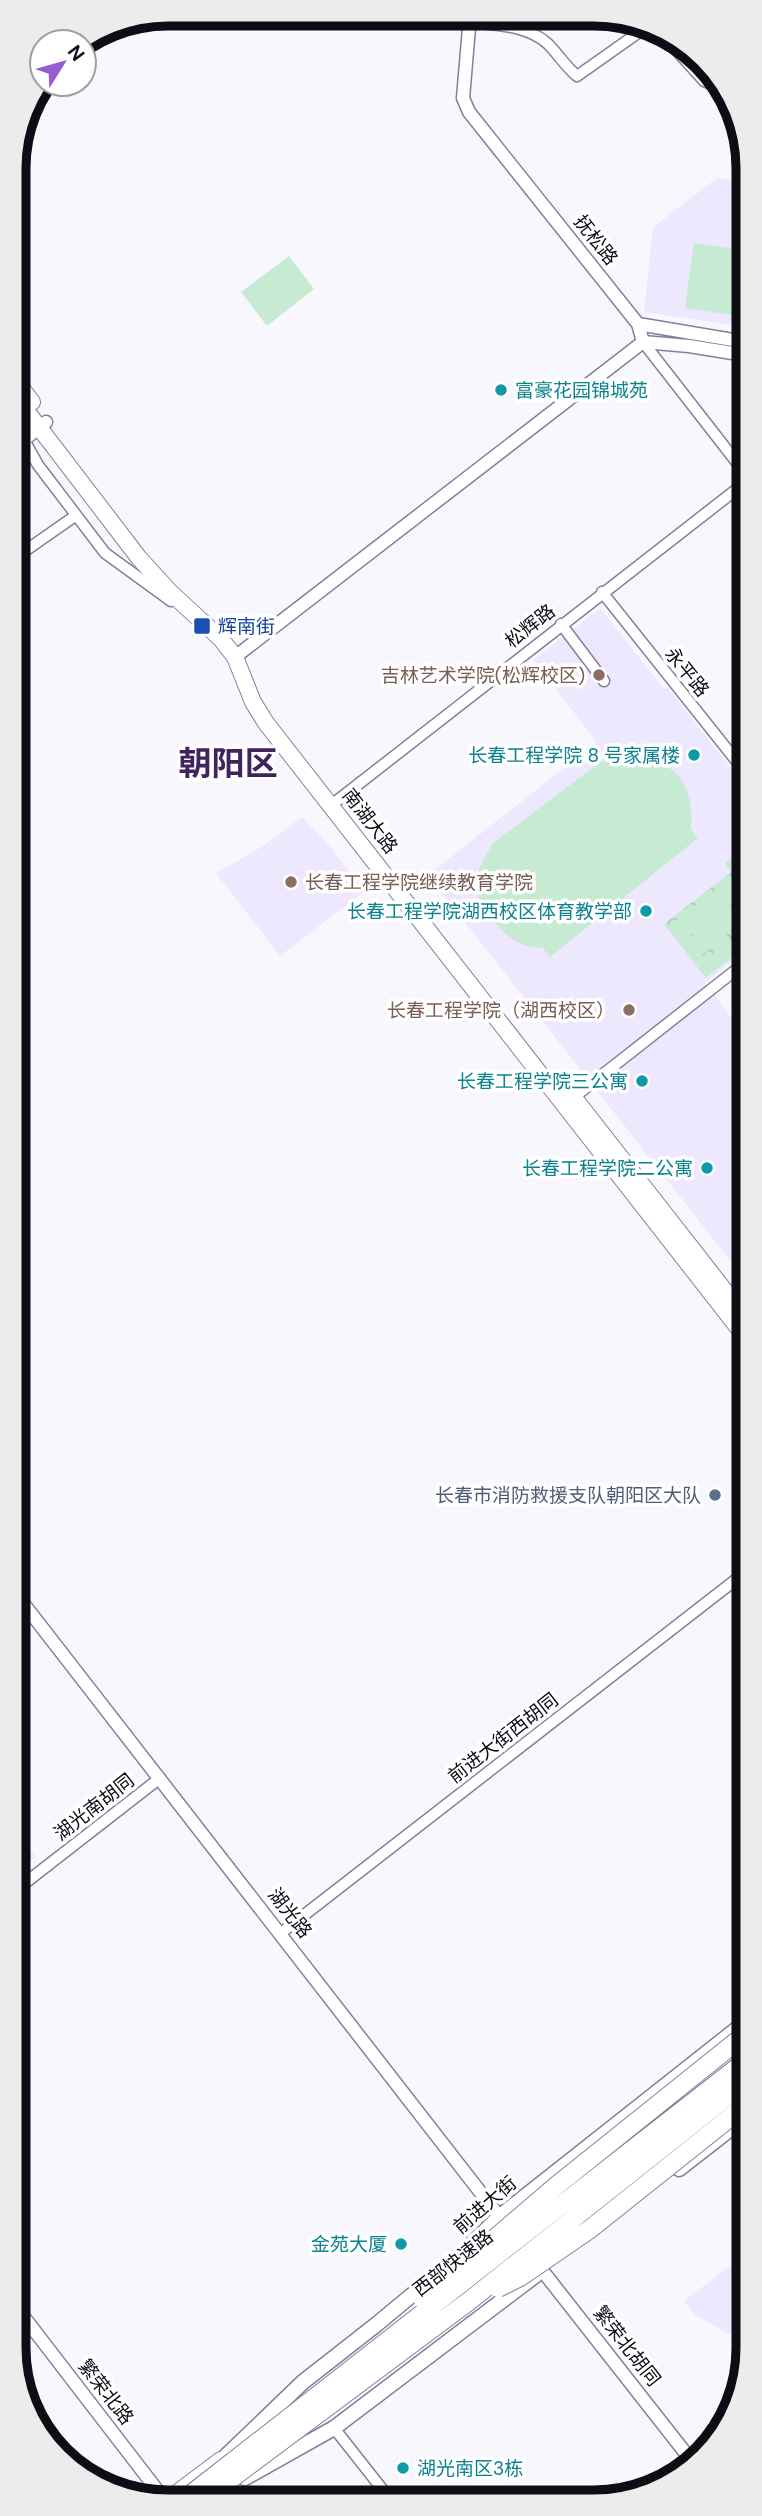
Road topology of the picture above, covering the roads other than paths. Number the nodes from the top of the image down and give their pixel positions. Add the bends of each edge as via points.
1 (469, 26) edge
2 (503, 26) edge
3 (637, 33) edge
4 (687, 62) edge
5 (706, 82) edge
6 (638, 324) junction
7 (736, 340) edge
8 (643, 342) junction
9 (736, 354) edge
10 (27, 400) edge
11 (27, 409) edge
12 (42, 426) junction
13 (27, 438) edge
14 (27, 451) edge
15 (736, 460) edge
16 (736, 490) edge
17 (75, 516) junction
18 (27, 550) edge
19 (602, 593) junction
20 (200, 618) junction
21 (561, 624) junction
22 (239, 654) junction
23 (604, 681) dead end
24 (736, 760) edge
25 (338, 800) junction
26 (736, 970) edge
27 (569, 1101) junction
28 (735, 1304) edge
29 (735, 1324) edge
30 (735, 1580) edge
31 (26, 1609) edge
32 (160, 1778) junction
33 (26, 1882) edge
34 (281, 1933) junction
35 (735, 2030) edge
36 (735, 2042) edge
37 (735, 2059) edge
38 (735, 2069) edge
39 (735, 2090) edge
40 (735, 2099) edge
41 (735, 2113) edge
42 (735, 2125) edge
43 (499, 2217) junction
44 (514, 2236) junction
45 (537, 2264) junction
46 (469, 2301) junction
47 (26, 2319) edge
48 (286, 2420) junction
49 (334, 2428) junction
50 (687, 2455) edge
51 (226, 2456) junction
52 (245, 2478) junction
53 (160, 2490) edge
54 (179, 2490) edge
55 (197, 2490) edge
56 (216, 2490) edge
57 (230, 2490) edge
58 (383, 2490) edge

1 - 6 street, 抚松路 via 463,98 469,112
2 - 3 street via 537,36 577,76
4 - 5 street
6 - 7 street
6 - 8 street, 抚松路
8 - 9 street
8 - 15 street, 抚松路
8 - 22 street
10 - 12 main road, 南湖大路
11 - 12 main road, 南湖大路
12 - 13 street
12 - 20 main road, 南湖大路 via 139,558
12 - 22 main road, 南湖大路 via 152,559 231,636
14 - 17 street
16 - 19 street, 松辉路
17 - 18 street
17 - 20 street via 105,552
19 - 21 street, 松辉路
19 - 24 street, 永平路
20 - 22 main road, 南湖大路
21 - 23 street
21 - 25 street, 松辉路
22 - 25 main road, 南湖大路 via 271,713
22 - 27 main road, 南湖大路 via 253,702 266,723
25 - 27 main road, 南湖大路
26 - 27 street
27 - 28 main road, 南湖大路
27 - 29 main road, 南湖大路
30 - 34 street, 前进大街西胡同
31 - 32 street, 湖光路
32 - 33 street, 湖光南胡同
32 - 34 street, 湖光路
34 - 43 street, 湖光路
35 - 43 main road, 前进大街
36 - 48 highway, bridge via 556,2186
37 - 44 main road, 前进大街
38 - 48 highway, 西部快速路, bridge
39 - 46 highway, 西部快速路, bridge
40 - 45 main road
41 - 46 highway, bridge via 590,2229 520,2277
42 - 45 main road via 591,2238
43 - 44 street, 湖光路
43 - 51 main road, 前进大街 via 397,2308 303,2382
44 - 45 street, 湖光路
44 - 51 main road, 前进大街
45 - 49 main road
45 - 50 street, 繁荣北胡同
45 - 52 main road
46 - 56 highway, 西部快速路, bridge
47 - 53 street, 繁荣北路
48 - 55 highway, 西部快速路, bridge
49 - 52 main road
49 - 58 street
51 - 54 main road, 前进大街
52 - 57 main road

